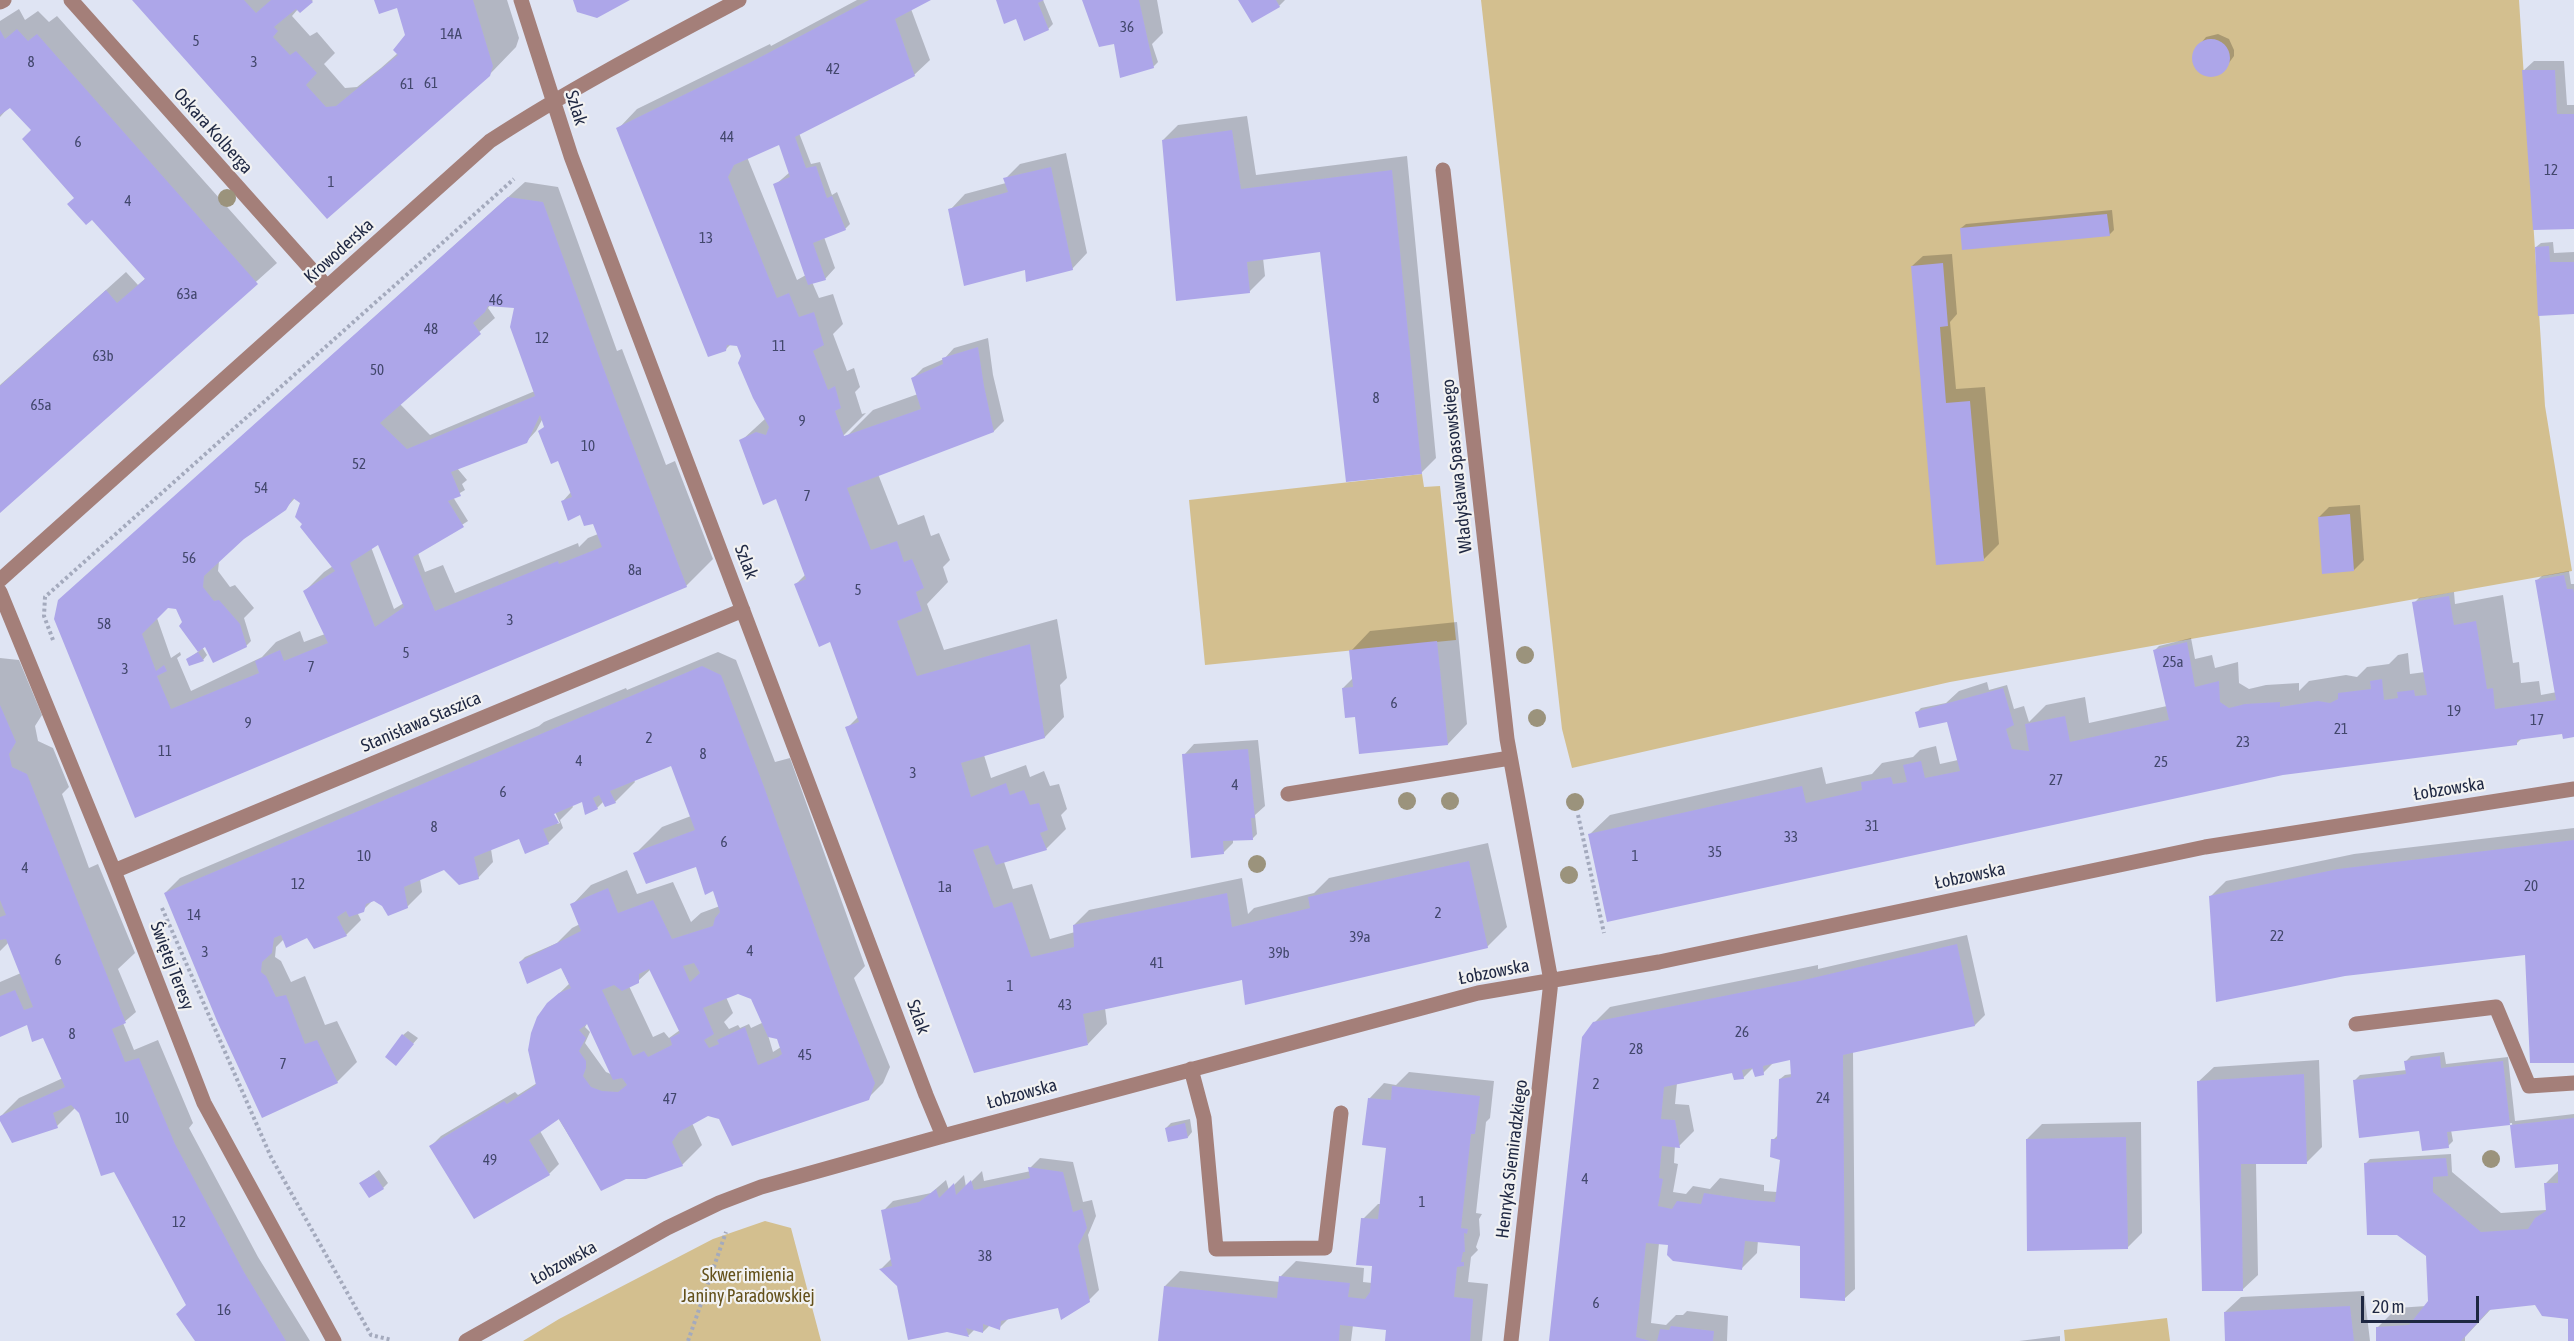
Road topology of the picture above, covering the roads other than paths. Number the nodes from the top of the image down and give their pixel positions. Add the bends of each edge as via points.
1 (71, 0) edge
2 (521, 0) edge
3 (739, 0) edge
4 (553, 100) junction
5 (1443, 170) dead end
6 (327, 287) junction
7 (0, 580) edge
8 (0, 592) edge
9 (743, 610) junction
10 (1510, 758) junction
11 (2574, 789) edge
12 (1288, 794) dead end
13 (114, 871) junction
14 (1551, 981) junction
15 (2355, 1024) dead end
16 (1191, 1069) junction
17 (2574, 1083) edge
18 (1341, 1113) dead end
19 (943, 1136) junction
20 (334, 1341) edge
21 (466, 1341) edge
22 (1510, 1341) edge

1 - 6 street, Oskara Kolberga
2 - 4 street, Szlak
3 - 4 street, Krowoderska
4 - 6 street, Krowoderska via 490,141
4 - 9 street, Szlak
5 - 10 street, Władysława Spasowskiego
6 - 7 street, Krowoderska
8 - 13 street, Świętej Teresy
9 - 13 street, Stanisława Staszica
9 - 19 street, Szlak
10 - 12 street
10 - 14 street, Władysława Spasowskiego
11 - 14 street, Łobzowska via 2205,847 1659,962
13 - 20 street, Świętej Teresy via 204,1103
14 - 16 street, Łobzowska via 1478,993
14 - 22 street, Henryka Siemiradzkiego
15 - 17 street via 2496,1007 2529,1086
16 - 18 street via 1202,1110 1216,1249 1325,1248
16 - 19 street, Łobzowska
19 - 21 street, Łobzowska via 761,1187 719,1203

